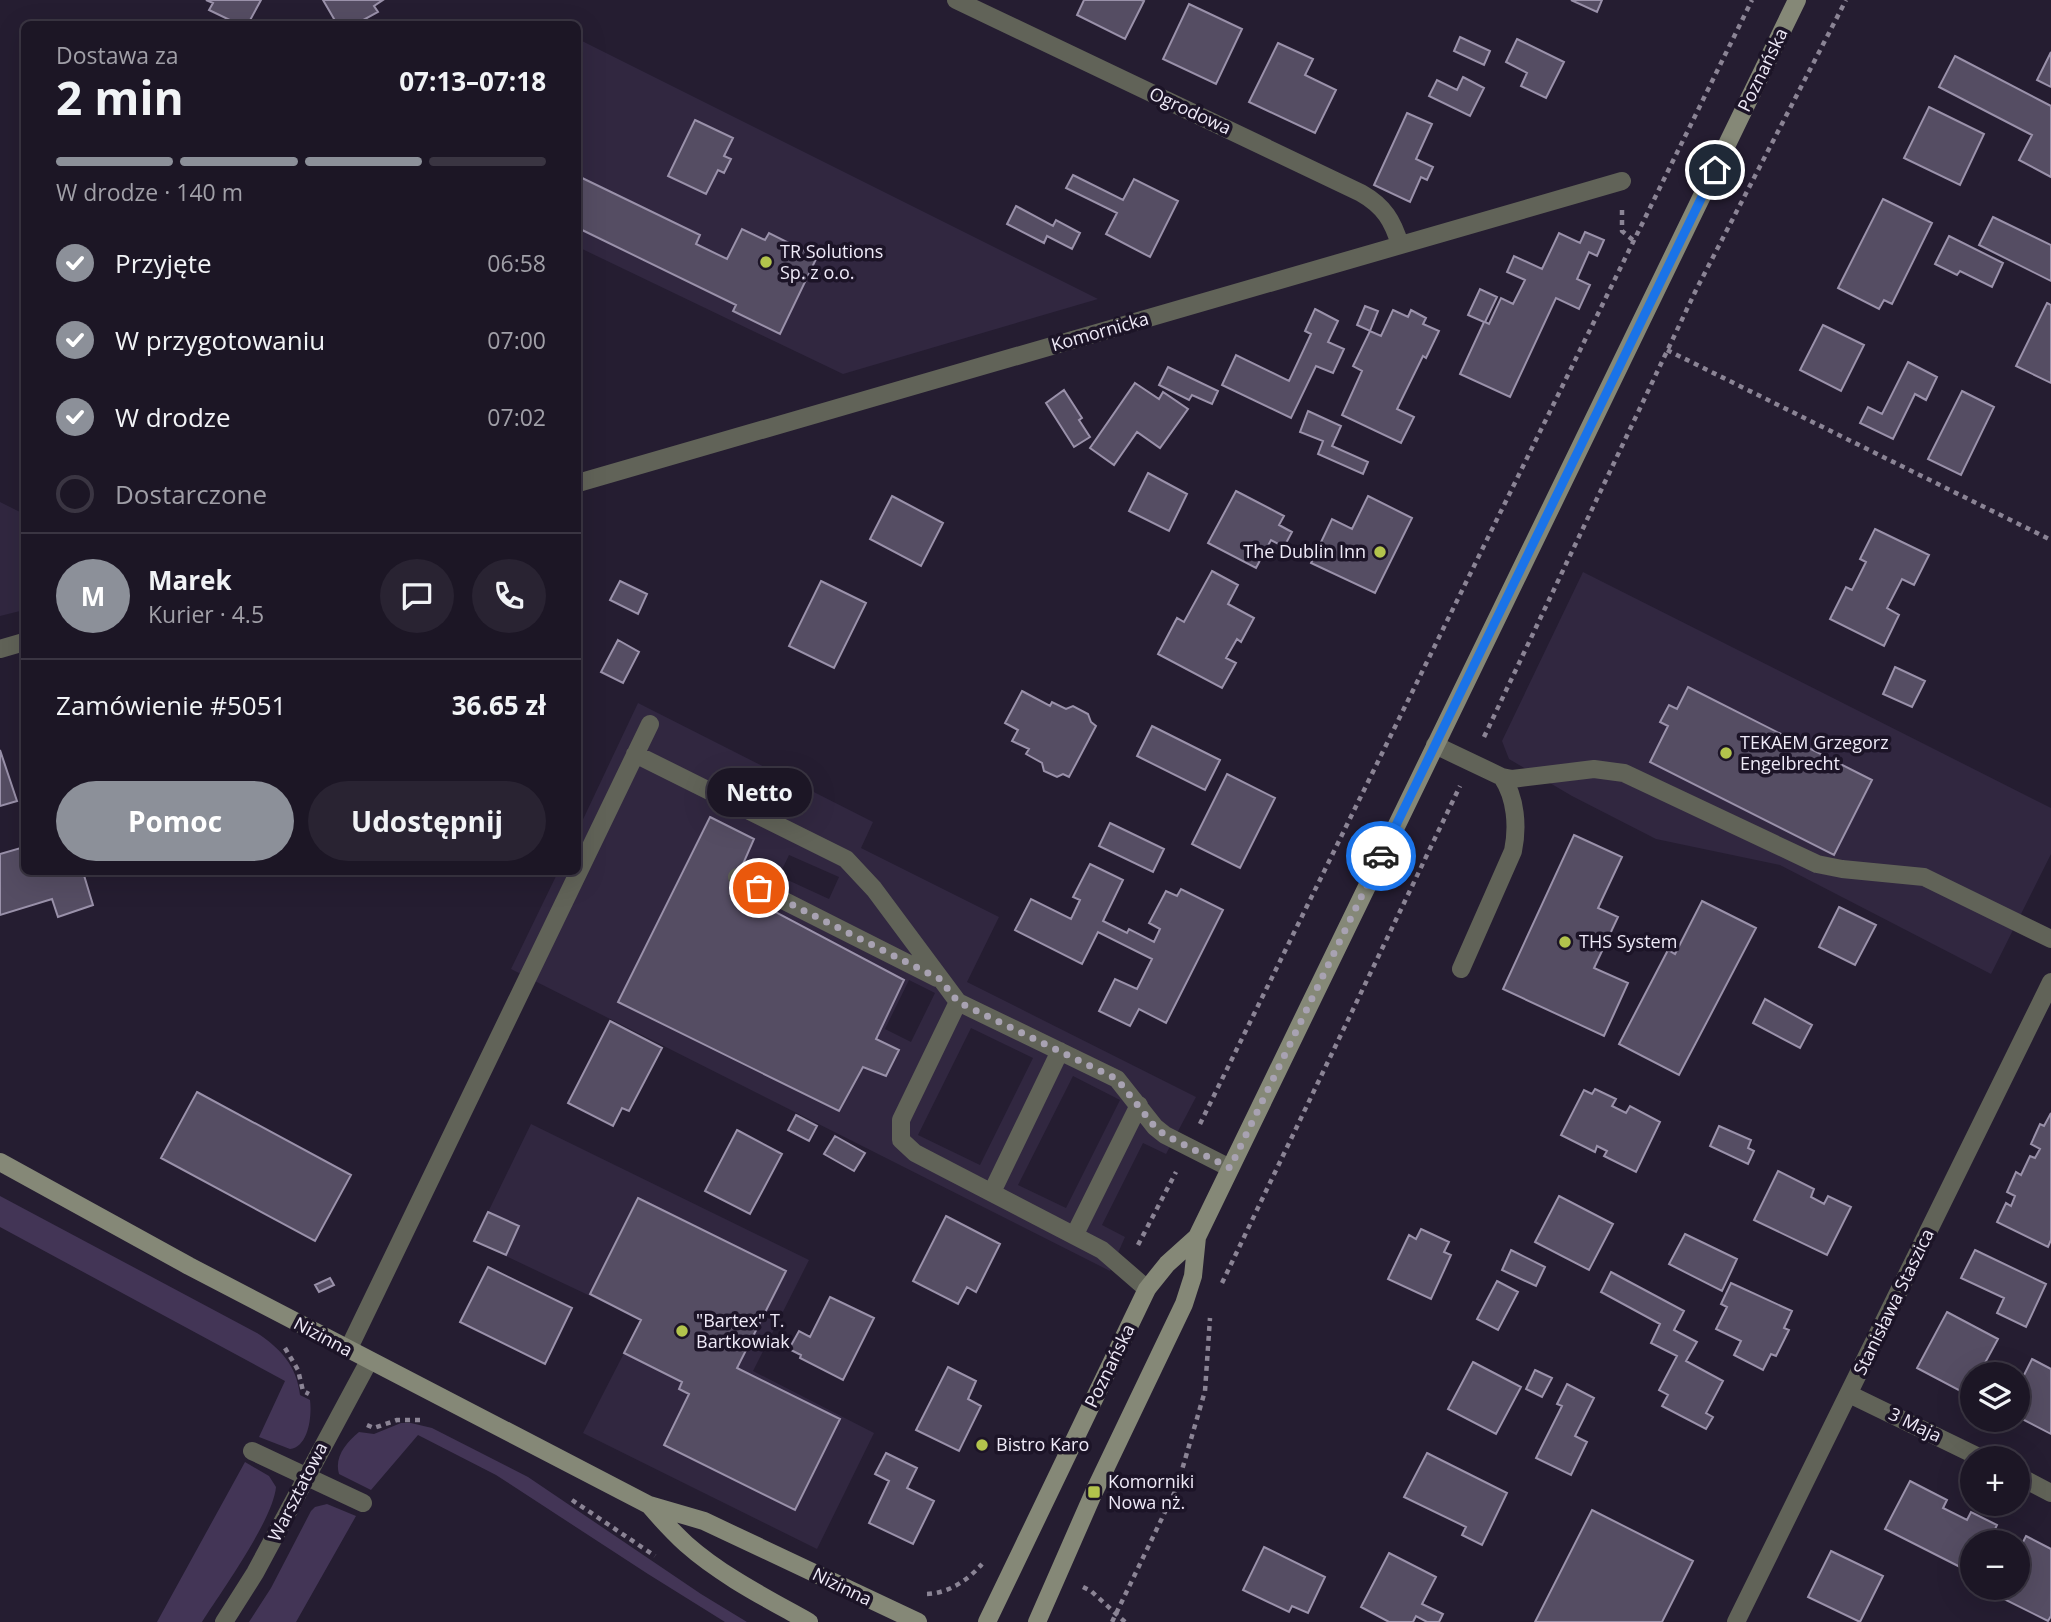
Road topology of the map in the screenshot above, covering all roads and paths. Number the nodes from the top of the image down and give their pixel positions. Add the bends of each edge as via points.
1 (956, 0) edge
2 (1752, 0) edge
3 (1797, 0) edge
4 (1846, 0) edge
5 (1622, 181) joint
6 (1635, 241) junction
7 (1400, 245) junction
8 (1628, 256) junction
9 (1634, 259) dead end
10 (1689, 286) dead end
11 (1696, 290) junction
12 (1667, 350) junction
13 (581, 482) edge
14 (2051, 540) edge
15 (21, 643) edge
16 (0, 649) edge
17 (650, 724) dead end
18 (1435, 745) junction
19 (635, 754) junction
20 (1472, 762) junction
21 (1502, 777) junction
22 (581, 866) edge
23 (577, 875) edge
24 (737, 877) dead end
25 (2051, 939) edge
26 (1461, 969) dead end
27 (940, 979) junction
28 (2051, 982) edge
29 (958, 1002) junction
30 (1060, 1051) junction
31 (1139, 1105) junction
32 (1188, 1148) junction
33 (0, 1162) edge
34 (1230, 1168) junction
35 (992, 1192) junction
36 (1075, 1234) junction
37 (1197, 1237) junction
38 (1127, 1269) junction
39 (1222, 1285) dead end
40 (1147, 1289) junction
41 (1211, 1309) dead end
42 (348, 1350) junction
43 (369, 1361) junction
44 (1849, 1394) junction
45 (427, 1420) dead end
46 (367, 1425) dead end
47 (1960, 1448) edge
48 (252, 1451) dead end
49 (306, 1475) junction
50 (2030, 1482) edge
51 (563, 1493) dead end
52 (2051, 1493) edge
53 (363, 1503) dead end
54 (649, 1505) junction
55 (659, 1559) dead end
56 (983, 1562) dead end
57 (1082, 1586) dead end
58 (919, 1595) dead end
59 (1115, 1615) junction
60 (224, 1622) edge
61 (810, 1622) edge
62 (918, 1622) edge
63 (987, 1622) edge
64 (1037, 1622) edge
65 (1112, 1622) edge
66 (1125, 1622) edge
67 (1736, 1622) edge

1 - 7 street, Ogrodowa via 1361,193 1384,209
2 - 6 path
3 - 18 main road, Poznańska
4 - 11 path
5 - 6 path via 1622,231
5 - 7 street, Komornicka
6 - 8 path
7 - 13 street, Komornicka
8 - 9 path
8 - 32 path
10 - 11 path
11 - 12 path
12 - 14 path
12 - 20 path
15 - 16 street
17 - 19 street
18 - 20 street
18 - 34 main road, Poznańska
19 - 22 street
19 - 27 street via 846,859 874,889
20 - 21 street
20 - 39 path
21 - 25 street via 1594,769 1624,773 1817,864 1924,877
21 - 26 street via 1513,797 1516,841
23 - 42 street
24 - 27 street
27 - 29 street
28 - 44 street, Stanisława Staszica
29 - 30 street
29 - 35 street via 899,1130 901,1140 915,1153
30 - 31 street via 1117,1079
30 - 35 street
31 - 32 street via 1155,1127
31 - 36 street
32 - 34 street
32 - 38 path
33 - 42 main road, Nizinna
34 - 37 main road, Poznańska
35 - 36 street
36 - 38 street
37 - 40 main road, Poznańska
37 - 64 main road, Poznańska via 1194,1276 1184,1304
38 - 40 street
40 - 63 main road, Poznańska
41 - 59 path via 1205,1391 1177,1487
42 - 43 main road, Nizinna
43 - 49 street, Warsztatowa
43 - 54 main road, Nizinna
44 - 47 street, 3 Maja
44 - 67 street, Stanisława Staszica
45 - 46 path via 397,1420 374,1428
48 - 49 street
49 - 53 street
49 - 60 street, Warsztatowa
50 - 52 street
51 - 55 path
54 - 61 main road, Nizinna via 707,1561
54 - 62 main road, Nizinna via 704,1521
56 - 58 path via 963,1582
57 - 59 path
59 - 65 path
59 - 66 path

